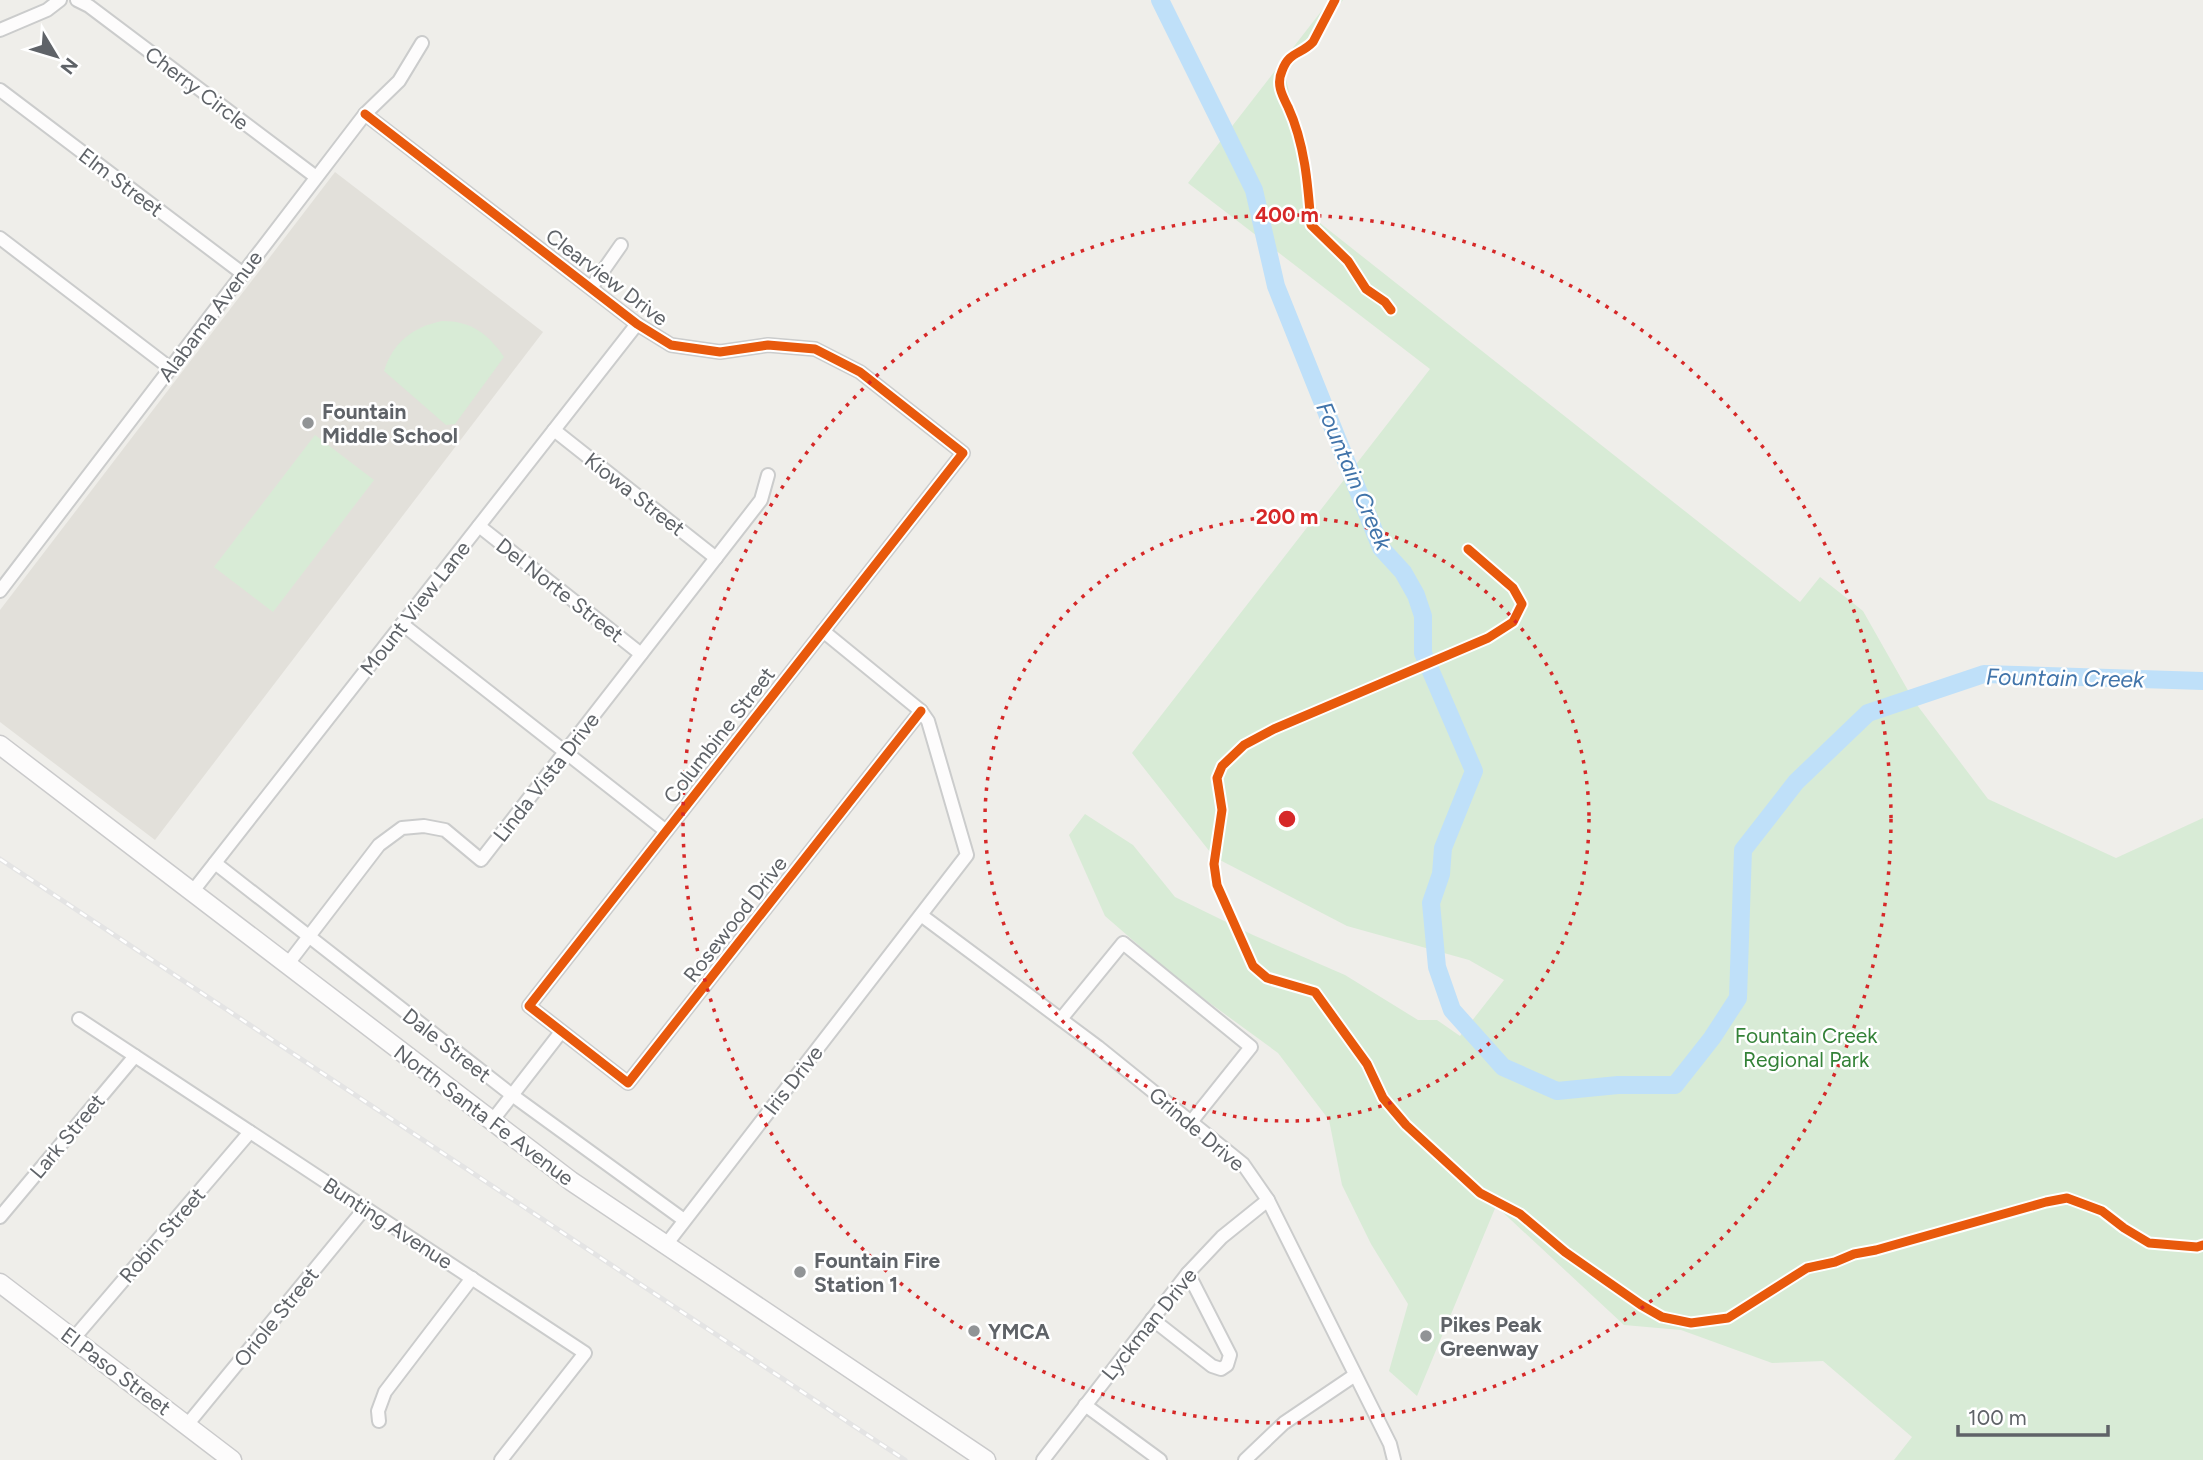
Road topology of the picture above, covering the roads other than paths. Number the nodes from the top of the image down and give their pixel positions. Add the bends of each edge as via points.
1 (60, 0) edge
2 (77, 0) edge
3 (0, 30) edge
4 (422, 43) dead end
5 (0, 90) edge
6 (365, 114) junction
7 (316, 177) junction
8 (0, 238) edge
9 (621, 245) dead end
10 (242, 273) junction
11 (591, 288) junction
12 (637, 324) junction
13 (170, 368) junction
14 (554, 430) junction
15 (963, 453) joint
16 (768, 474) dead end
17 (479, 526) junction
18 (716, 558) junction
19 (0, 591) edge
20 (402, 624) junction
21 (823, 631) junction
22 (641, 654) junction
23 (921, 711) junction
24 (0, 745) edge
25 (565, 752) junction
26 (666, 831) junction
27 (215, 863) junction
28 (193, 891) junction
29 (921, 915) junction
30 (308, 937) junction
31 (287, 965) junction
32 (79, 1019) dead end
33 (1062, 1019) junction
34 (561, 1032) junction
35 (135, 1056) junction
36 (512, 1095) junction
37 (492, 1121) junction
38 (1191, 1122) junction
39 (250, 1132) junction
40 (1268, 1200) junction
41 (365, 1208) junction
42 (0, 1217) edge
43 (684, 1220) junction
44 (665, 1246) junction
45 (1188, 1273) junction
46 (472, 1278) junction
47 (1, 1286) edge
48 (1152, 1319) junction
49 (74, 1338) junction
50 (1355, 1376) junction
51 (1085, 1405) junction
52 (379, 1421) dead end
53 (187, 1425) junction
54 (232, 1460) edge
55 (501, 1460) edge
56 (986, 1460) edge
57 (1043, 1460) edge
58 (1160, 1460) edge
59 (1245, 1460) edge
60 (1394, 1460) edge

1 - 3 street
2 - 7 street, Cherry Circle
4 - 6 street, Alabama Avenue via 399,81
5 - 10 street, Elm Street
6 - 7 street, Alabama Avenue
6 - 11 street, Clearview Drive
7 - 10 street, Alabama Avenue
8 - 13 street
9 - 11 street
10 - 13 street, Alabama Avenue
11 - 12 street, Clearview Drive
12 - 14 street, Mount View Lane
12 - 15 street, Clearview Drive via 671,345 720,352 768,345 815,349 860,372
13 - 19 street, Alabama Avenue
14 - 17 street, Mount View Lane
14 - 18 street, Kiowa Street
15 - 21 street, Columbine Street
16 - 18 street, Linda Vista Drive via 761,500
17 - 20 street, Mount View Lane
17 - 22 street, Del Norte Street
18 - 22 street, Linda Vista Drive
20 - 25 street
20 - 27 street, Mount View Lane
21 - 23 street
21 - 26 street, Columbine Street
22 - 25 street, Linda Vista Drive
23 - 29 street via 928,721 967,855
23 - 34 street, Rosewood Drive via 628,1083
24 - 28 main road, North Santa Fe Avenue
25 - 26 street
25 - 30 street, Linda Vista Drive via 481,860 445,831 424,826 402,828 379,845
26 - 34 street, Columbine Street via 529,1006
27 - 28 street, Mount View Lane
27 - 30 street, Dale Street
28 - 31 main road, North Santa Fe Avenue
29 - 33 street, Grinde Drive
29 - 43 street, Iris Drive
30 - 31 street, Linda Vista Drive
30 - 36 street, Dale Street
31 - 37 main road, North Santa Fe Avenue
32 - 35 street, Bunting Avenue
33 - 38 street, Grinde Drive
33 - 38 street via 1123,943 1251,1047
34 - 36 street
35 - 39 street, Bunting Avenue
35 - 42 street, Lark Street
36 - 37 street
36 - 43 street, Dale Street
37 - 44 main road, North Santa Fe Avenue
38 - 40 street, Grinde Drive via 1244,1164
39 - 41 street, Bunting Avenue
39 - 49 street, Robin Street
40 - 45 street, Lyckman Drive via 1222,1237
40 - 50 street, Grinde Drive
41 - 46 street, Bunting Avenue
41 - 53 street, Oriole Street
43 - 44 street, Iris Drive
44 - 56 main road, North Santa Fe Avenue
45 - 48 street, Lyckman Drive
45 - 48 street via 1230,1355 1227,1366 1212,1366
46 - 52 street via 385,1392
46 - 55 street, Bunting Avenue via 585,1353
47 - 49 main road, El Paso Street
48 - 51 street, Lyckman Drive
49 - 53 main road, El Paso Street
50 - 59 street via 1284,1423
50 - 60 street, Grinde Drive
51 - 57 street, Lyckman Drive
51 - 58 street
53 - 54 main road, El Paso Street

